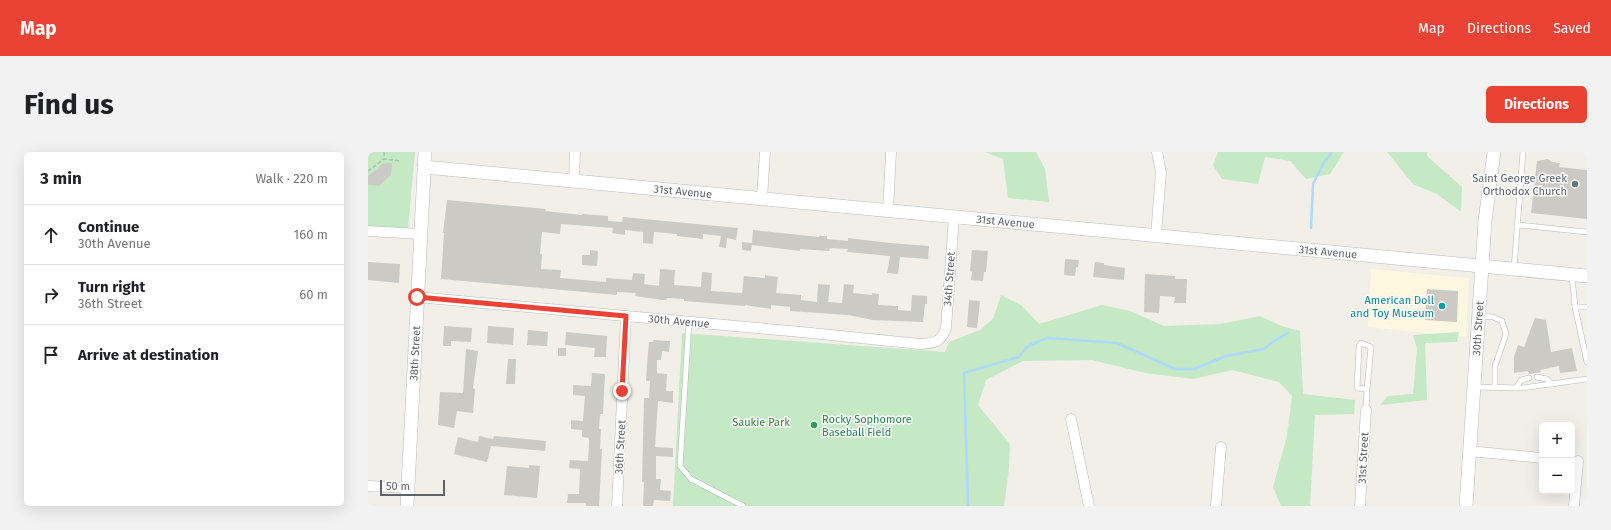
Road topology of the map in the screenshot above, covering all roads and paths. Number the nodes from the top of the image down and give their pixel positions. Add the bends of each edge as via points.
1 (384, 152) edge
2 (425, 152) edge
3 (575, 152) edge
4 (765, 152) edge
5 (891, 152) edge
6 (1157, 152) edge
7 (1494, 152) edge
8 (1523, 152) edge
9 (384, 159) junction
10 (400, 161) dead end
11 (424, 167) junction
12 (368, 172) edge
13 (574, 181) junction
14 (762, 198) junction
15 (888, 211) junction
16 (954, 217) junction
17 (1518, 225) junction
18 (368, 231) edge
19 (1587, 232) edge
20 (421, 234) junction
21 (1156, 236) junction
22 (1482, 266) junction
23 (1514, 269) junction
24 (1571, 275) junction
25 (1587, 276) edge
26 (417, 297) junction
27 (1575, 307) junction
28 (1587, 307) edge
29 (626, 316) junction
30 (1478, 316) junction
31 (689, 321) junction
32 (940, 340) joint
33 (1587, 362) edge
34 (1537, 377) dead end
35 (1529, 378) dead end
36 (1587, 379) edge
37 (1552, 384) junction
38 (1474, 386) junction
39 (1495, 388) junction
40 (1516, 388) junction
41 (1367, 389) junction
42 (1366, 410) joint
43 (1071, 419) dead end
44 (1221, 447) dead end
45 (1470, 450) junction
46 (1539, 458) edge
47 (1579, 461) edge
48 (368, 486) edge
49 (408, 488) junction
50 (407, 506) edge
51 (617, 506) edge
52 (743, 506) edge
53 (1090, 506) edge
54 (1216, 506) edge
55 (1360, 506) edge
56 (1466, 506) edge
57 (1574, 506) edge

1 - 9 path
2 - 11 street, 38th Street
3 - 13 street
4 - 14 street
5 - 15 street
6 - 21 street via 1161,172
7 - 22 street, 30th Street
8 - 17 lane
9 - 10 path
9 - 12 path
11 - 13 street, 31st Avenue
11 - 20 street, 38th Street
13 - 14 street, 31st Avenue
14 - 15 street, 31st Avenue
15 - 16 street, 31st Avenue
16 - 21 street, 31st Avenue
16 - 32 street, 34th Street via 946,328
17 - 19 lane
17 - 23 lane
18 - 20 street
20 - 26 street, 38th Street
21 - 22 street, 31st Avenue
22 - 23 street, 31st Avenue
22 - 30 street, 30th Street
23 - 24 street, 31st Avenue
24 - 25 street, 31st Avenue
24 - 27 lane
26 - 29 street, 30th Avenue
26 - 49 street, 38th Street
27 - 28 lane
27 - 33 lane
29 - 31 street, 30th Avenue
29 - 51 street, 36th Street
30 - 38 street, 30th Street
30 - 39 lane via 1493,317 1502,321 1506,334 1495,366
31 - 32 street, 30th Avenue via 920,344
31 - 52 lane via 680,466 691,479
34 - 37 lane via 1547,379
35 - 40 lane via 1521,380
36 - 37 lane
37 - 40 lane
38 - 39 lane
38 - 45 street, 30th Street
39 - 40 lane
41 - 41 lane via 1371,347 1361,343 1356,388
41 - 42 lane
42 - 55 street, 31st Street
43 - 53 street
44 - 54 street
45 - 46 street
45 - 56 street, 30th Street
47 - 57 street
48 - 49 street
49 - 50 street, 38th Street

